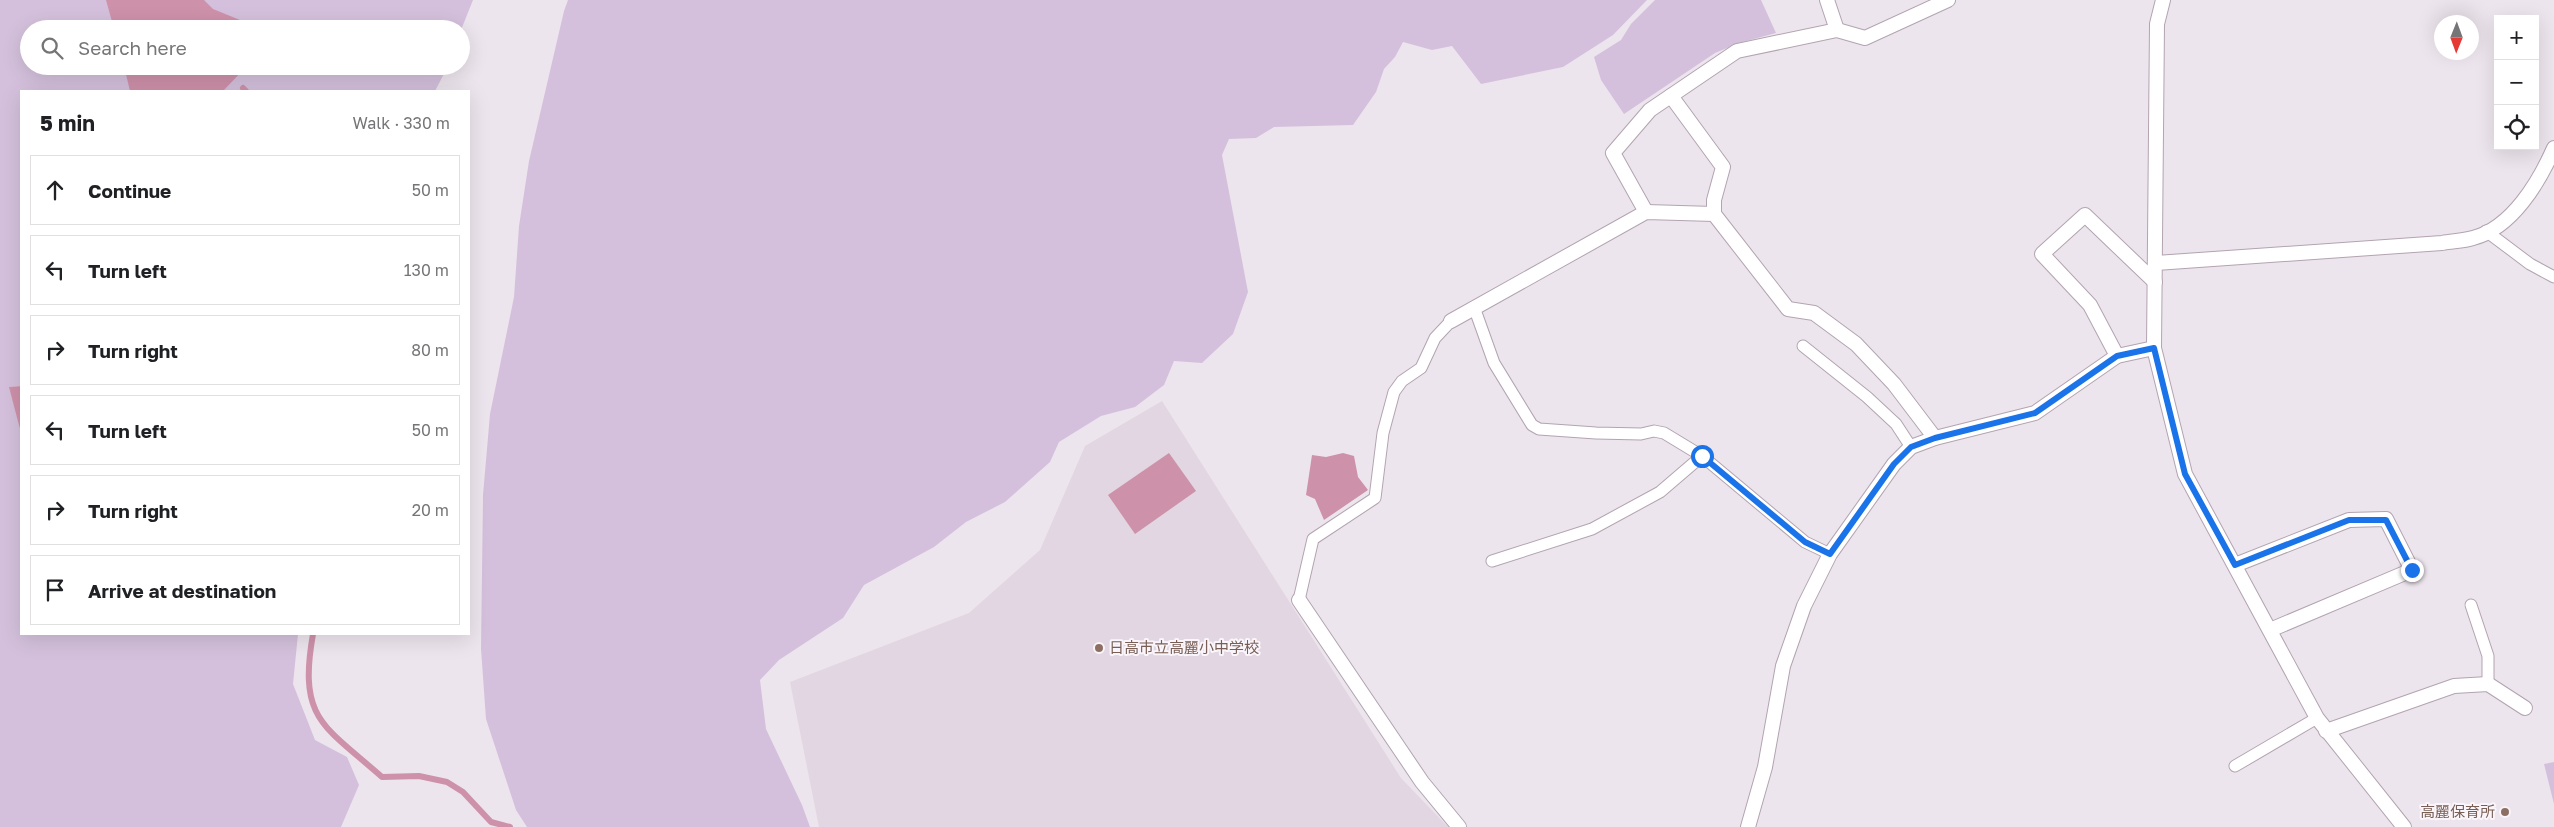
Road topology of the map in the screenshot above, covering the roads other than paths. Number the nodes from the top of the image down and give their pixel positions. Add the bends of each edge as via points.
1 (1827, 0) edge
2 (1948, 0) edge
3 (2163, 0) edge
4 (1837, 30) junction
5 (1671, 96) junction
6 (2553, 151) edge
7 (1646, 212) junction
8 (1714, 214) junction
9 (2486, 231) junction
10 (2156, 263) junction
11 (2554, 277) edge
12 (2155, 282) junction
13 (1474, 308) junction
14 (1451, 321) joint
15 (1803, 346) dead end
16 (2154, 348) junction
17 (2117, 356) junction
18 (1935, 438) junction
19 (1911, 447) junction
20 (1702, 456) junction
21 (1830, 554) junction
22 (1492, 561) dead end
23 (2235, 565) junction
24 (1299, 600) joint
25 (2471, 605) dead end
26 (2270, 630) junction
27 (2488, 684) junction
28 (2525, 708) dead end
29 (2317, 718) junction
30 (2326, 731) junction
31 (2235, 766) dead end
32 (1459, 827) edge
33 (1748, 827) edge
34 (2404, 827) edge

1 - 4 street
2 - 4 street via 1865,38
3 - 10 street via 2157,24
4 - 5 street via 1736,51
5 - 7 street via 1650,110 1613,153
5 - 8 street via 1723,168 1714,200
6 - 9 street via 2531,193 2505,221
7 - 8 street
7 - 13 street
8 - 18 street via 1788,309 1814,313 1856,344 1894,384
9 - 10 street via 2475,238 2442,243
9 - 11 lane via 2530,264
10 - 12 street
12 - 16 street
12 - 17 street via 2085,215 2042,254 2090,305
13 - 14 street
13 - 20 lane via 1494,363 1532,425 1540,429 1596,433 1642,434 1654,431 1675,438
14 - 24 lane via 1434,338 1421,368 1402,381 1394,392 1383,433 1375,498 1312,539
15 - 19 lane via 1896,424
16 - 17 street
16 - 23 street via 2185,474
17 - 18 street via 2035,413
18 - 19 street
19 - 21 street via 1894,464
20 - 21 lane via 1805,542
20 - 22 lane via 1660,492 1592,529
21 - 33 street via 1804,606 1783,666 1765,767
23 - 26 street
23 - 26 street via 2349,520 2386,520 2412,570
24 - 32 street via 1422,782
25 - 27 lane via 2488,656
26 - 29 street
27 - 28 street
27 - 30 street via 2454,686
29 - 30 street
29 - 31 lane
30 - 34 street

